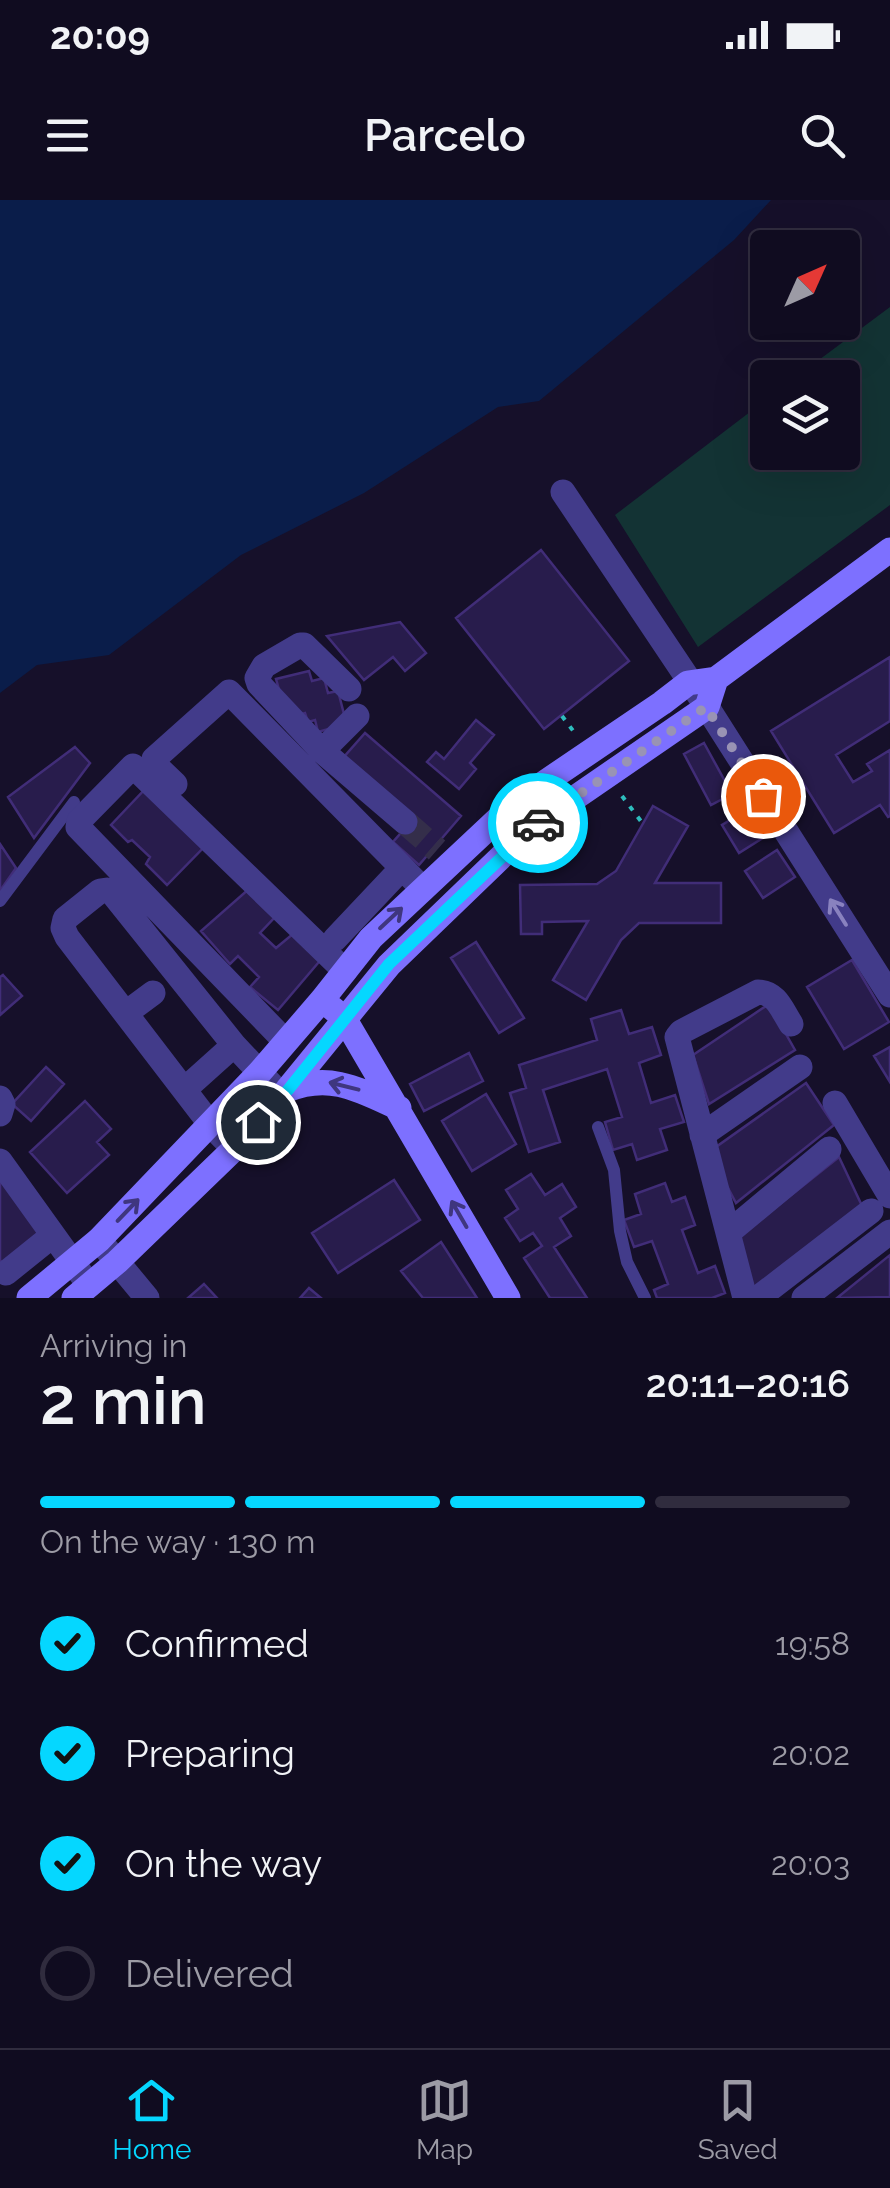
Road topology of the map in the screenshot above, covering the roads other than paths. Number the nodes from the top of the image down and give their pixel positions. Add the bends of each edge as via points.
1 (563, 492) dead end
2 (890, 550) edge
3 (716, 679) junction
4 (688, 682) junction
5 (350, 688) dead end
6 (706, 707) junction
7 (357, 716) dead end
8 (322, 751) junction
9 (74, 802) dead end
10 (405, 822) tunnel mouth
11 (402, 868) junction
12 (423, 889) junction
13 (0, 901) edge
14 (335, 940) junction
15 (350, 965) junction
16 (154, 993) dead end
17 (890, 995) edge
18 (322, 1000) junction
19 (126, 1013) junction
20 (344, 1018) junction
21 (792, 1024) dead end
22 (286, 1041) junction
23 (234, 1045) junction
24 (800, 1067) dead end
25 (260, 1072) junction
26 (185, 1090) junction
27 (285, 1093) junction
28 (0, 1098) edge
29 (835, 1103) dead end
30 (398, 1108) junction
31 (0, 1114) edge
32 (212, 1124) junction
33 (598, 1127) dead end
34 (702, 1135) junction
35 (234, 1149) junction
36 (829, 1150) dead end
37 (0, 1162) edge
38 (881, 1203) edge
39 (890, 1232) edge
40 (728, 1233) junction
41 (52, 1236) junction
42 (99, 1240) junction
43 (118, 1262) junction
44 (71, 1263) junction
45 (3, 1269) edge
46 (81, 1292) edge
47 (27, 1298) edge
48 (147, 1298) edge
49 (508, 1298) edge
50 (644, 1298) edge
51 (745, 1298) edge
52 (758, 1298) edge
53 (804, 1298) edge

1 - 4 street
2 - 3 main road
3 - 4 main road
3 - 6 main road
4 - 6 street
4 - 12 main road via 444,856
5 - 8 street via 304,645 259,672 259,684
17 -> 6 street
6 - 20 main road via 530,828 389,964
7 - 8 street
8 - 10 street
9 - 13 lane
11 - 12 street
11 - 14 street
11 - 14 street via 229,692 154,759
15 -> 12 main road
14 - 15 street
15 - 18 main road
15 - 22 street via 134,766 78,821
16 - 19 street
18 - 20 main road
18 - 22 main road
19 - 23 street via 63,928 65,919 103,890 113,894
19 - 26 street
20 - 27 main road
20 - 30 main road
21 - 34 street via 774,997 758,992 681,1032 677,1043
22 - 25 main road
23 - 25 street
23 - 26 street
24 - 34 street
25 - 27 street
25 - 32 main road
26 - 32 street
30 -> 27 main road via 329,1082 304,1083
27 - 35 main road
28 - 31 street
29 - 38 street
49 -> 30 main road
32 - 35 street
42 -> 32 main road
33 - 50 lane via 614,1170 627,1262
34 - 40 street
35 - 43 main road
36 - 40 street
37 - 41 street
38 - 52 street
39 - 53 street
40 - 51 street
41 - 44 street
41 - 45 street
42 - 43 street
42 - 44 main road
43 - 46 main road
43 - 48 street
44 - 46 street
44 - 47 main road
45 - 47 street

